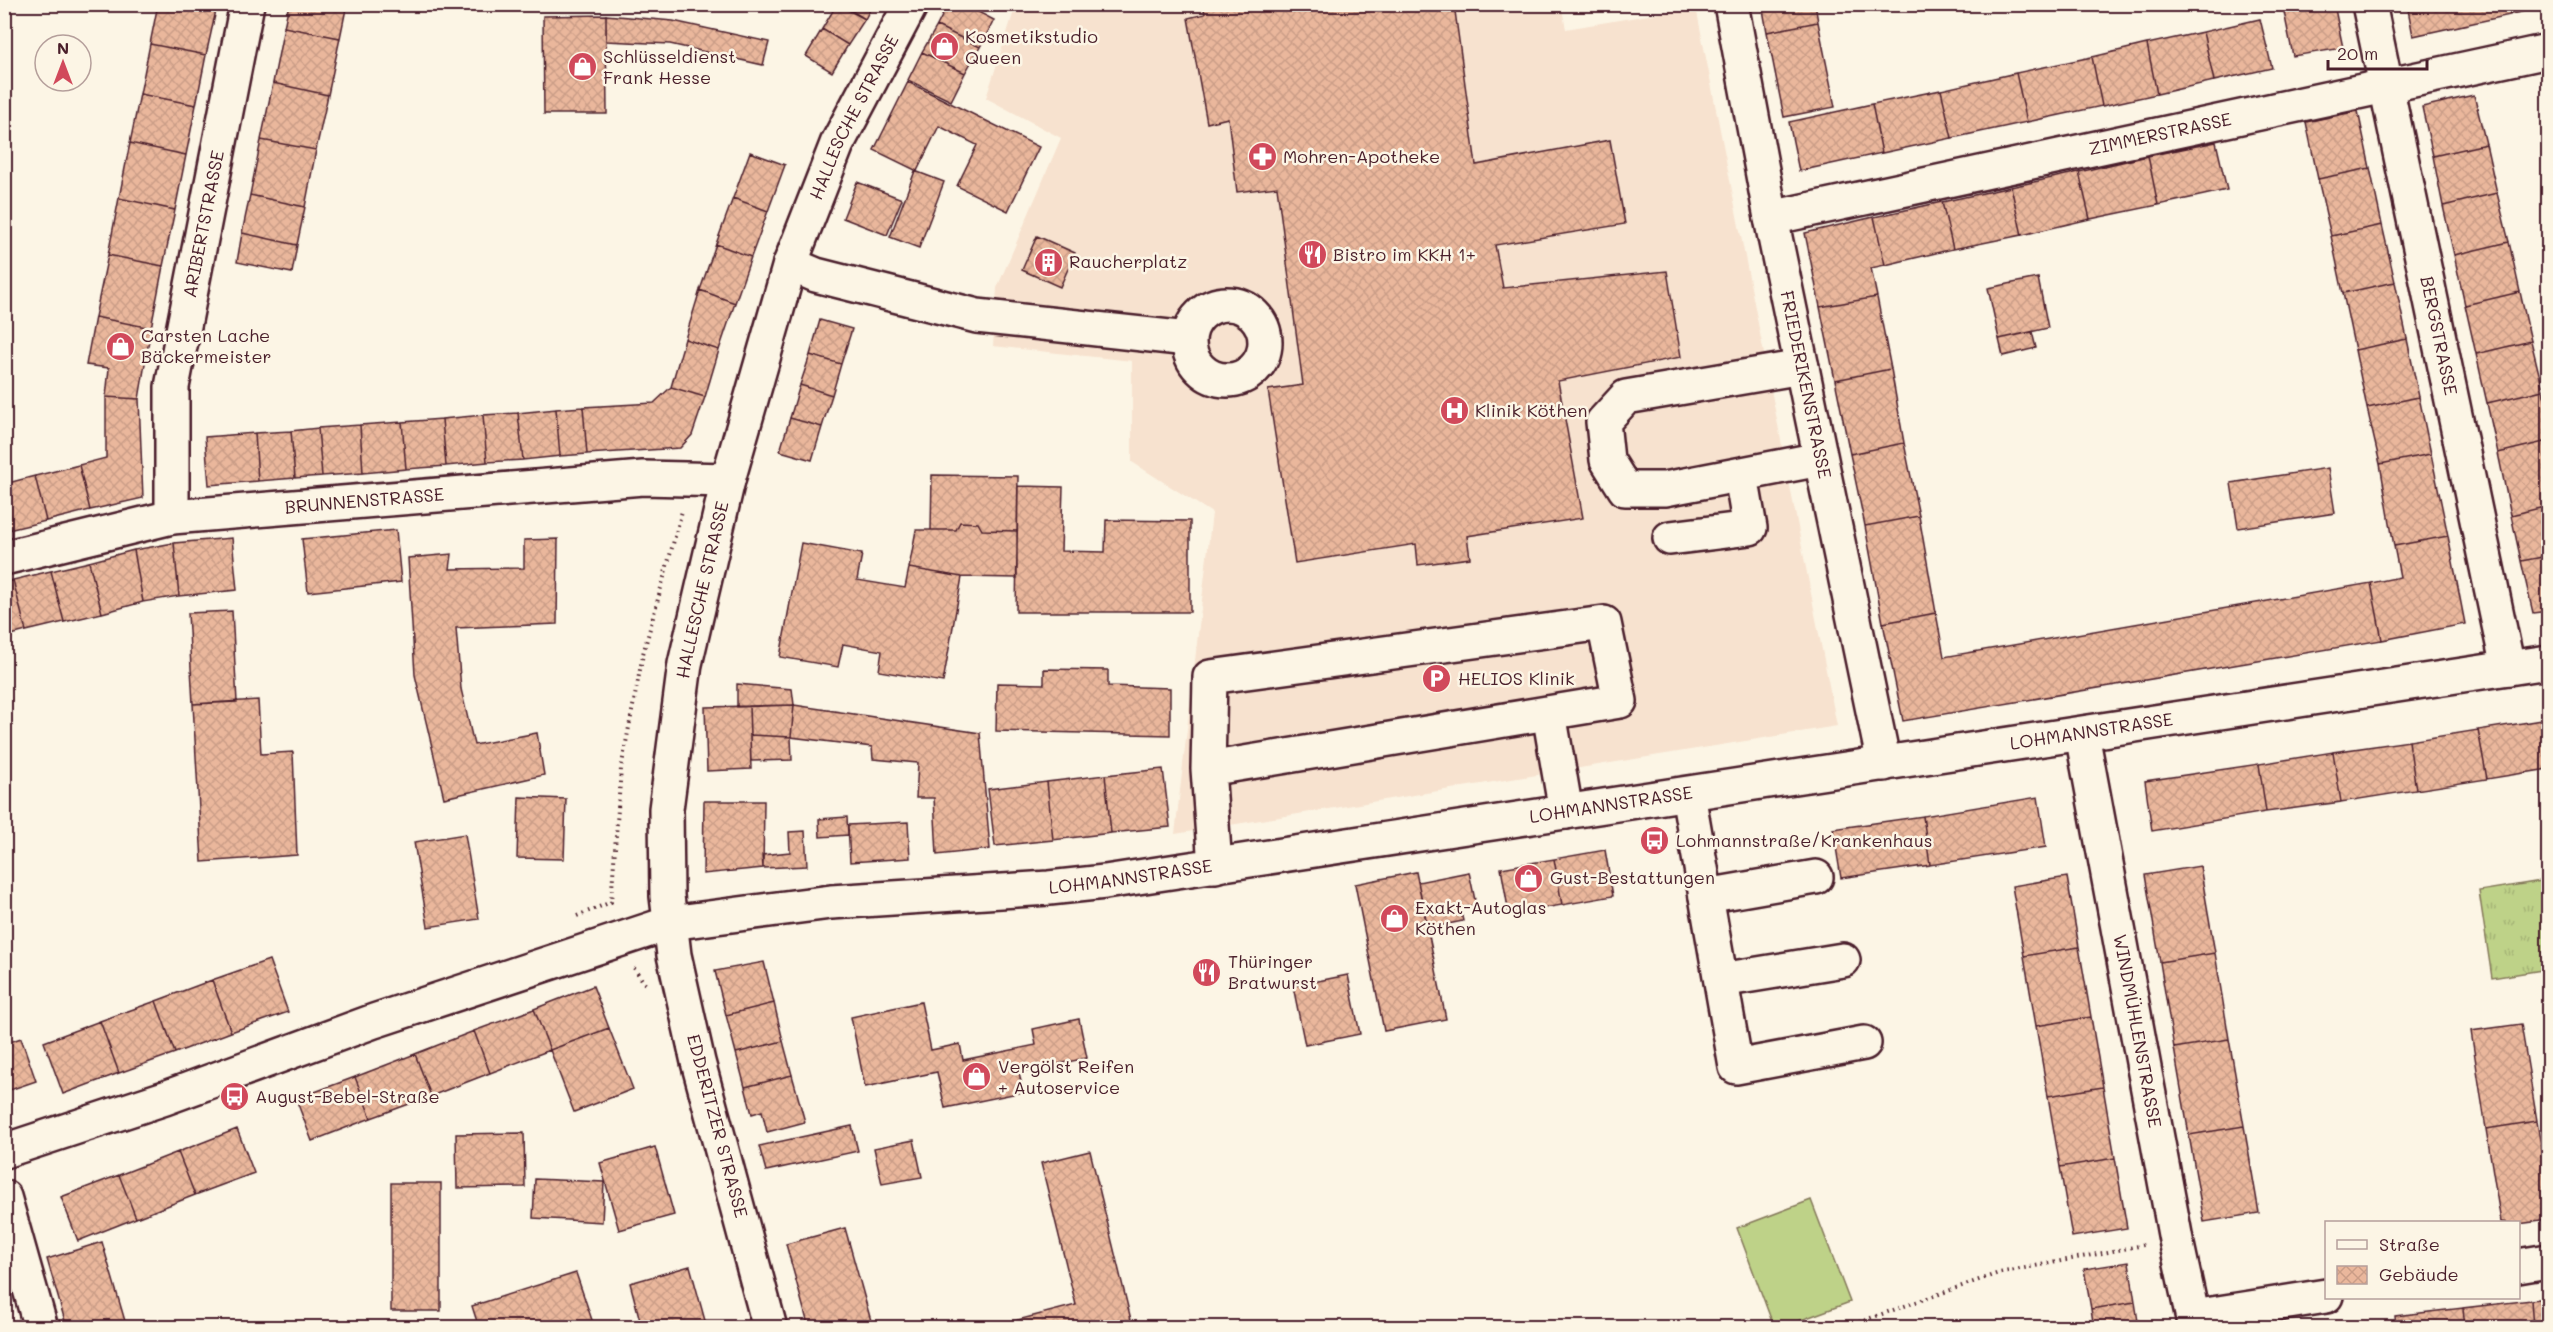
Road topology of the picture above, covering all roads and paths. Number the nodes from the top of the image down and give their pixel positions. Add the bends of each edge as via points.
1 (247, 4) edge
2 (911, 4) edge
3 (1731, 4) edge
4 (2369, 4) edge
5 (2548, 51) edge
6 (2386, 86) junction
7 (1771, 218) junction
8 (789, 264) junction
9 (1188, 339) dead end
10 (1802, 367) junction
11 (1820, 459) junction
12 (1742, 476) junction
13 (728, 480) junction
14 (172, 517) junction
15 (1670, 538) dead end
16 (4, 558) edge
17 (2548, 662) edge
18 (2508, 668) junction
19 (1549, 713) junction
20 (2082, 734) junction
21 (1884, 764) junction
22 (1208, 769) junction
23 (1688, 794) junction
24 (1566, 812) junction
25 (1215, 866) junction
26 (1816, 877) dead end
27 (1706, 896) junction
28 (670, 923) junction
29 (1843, 960) dead end
30 (1721, 980) junction
31 (1864, 1043) dead end
32 (4, 1151) edge
33 (4, 1197) edge
34 (2176, 1240) junction
35 (2548, 1262) edge
36 (2520, 1266) edge
37 (2325, 1296) edge
38 (2194, 1322) edge
39 (42, 1328) edge
40 (770, 1328) edge
41 (1842, 1328) edge

1 - 14 street, ARIBERTSTRASSE via 172,387
2 - 8 street, HALLESCHE STRASSE via 837,144
3 - 7 street, FRIEDERIKENSTRASSE
4 - 6 street, BERGSTRASSE
5 - 6 street, ZIMMERSTRASSE
6 - 7 street, ZIMMERSTRASSE
6 - 18 street, BERGSTRASSE
7 - 10 street, FRIEDERIKENSTRASSE
8 - 9 street via 816,275 977,316
8 - 13 street, HALLESCHE STRASSE
10 - 11 street, FRIEDERIKENSTRASSE
10 - 12 street via 1626,397 1603,422 1607,460 1625,489 1665,489
11 - 12 street
11 - 21 street, FRIEDERIKENSTRASSE
12 - 15 street via 1750,528
13 - 14 street, BRUNNENSTRASSE via 643,478
13 - 28 street, HALLESCHE STRASSE via 683,675 666,809
14 - 16 street, BRUNNENSTRASSE
17 - 18 street, LOHMANNSTRASSE
18 - 20 street, LOHMANNSTRASSE
19 - 22 street
19 - 22 street via 1620,701 1604,623 1210,677
19 - 24 street
20 - 21 street, LOHMANNSTRASSE
20 - 34 street, WINDMÜHLENSTRASSE
21 - 23 street, LOHMANNSTRASSE
22 - 25 street
23 - 24 street, LOHMANNSTRASSE
23 - 27 street
24 - 25 street, LOHMANNSTRASSE
25 - 28 street, LOHMANNSTRASSE via 1049,888 831,902
26 - 27 street
27 - 30 street
28 - 32 street
28 - 40 street, EDDERITZER STRASSE via 699,1062
29 - 30 street
30 - 31 street via 1736,1067
33 - 39 street
34 - 38 street, WINDMÜHLENSTRASSE
34 - 41 path via 1999,1273
35 - 36 street
37 - 38 street

